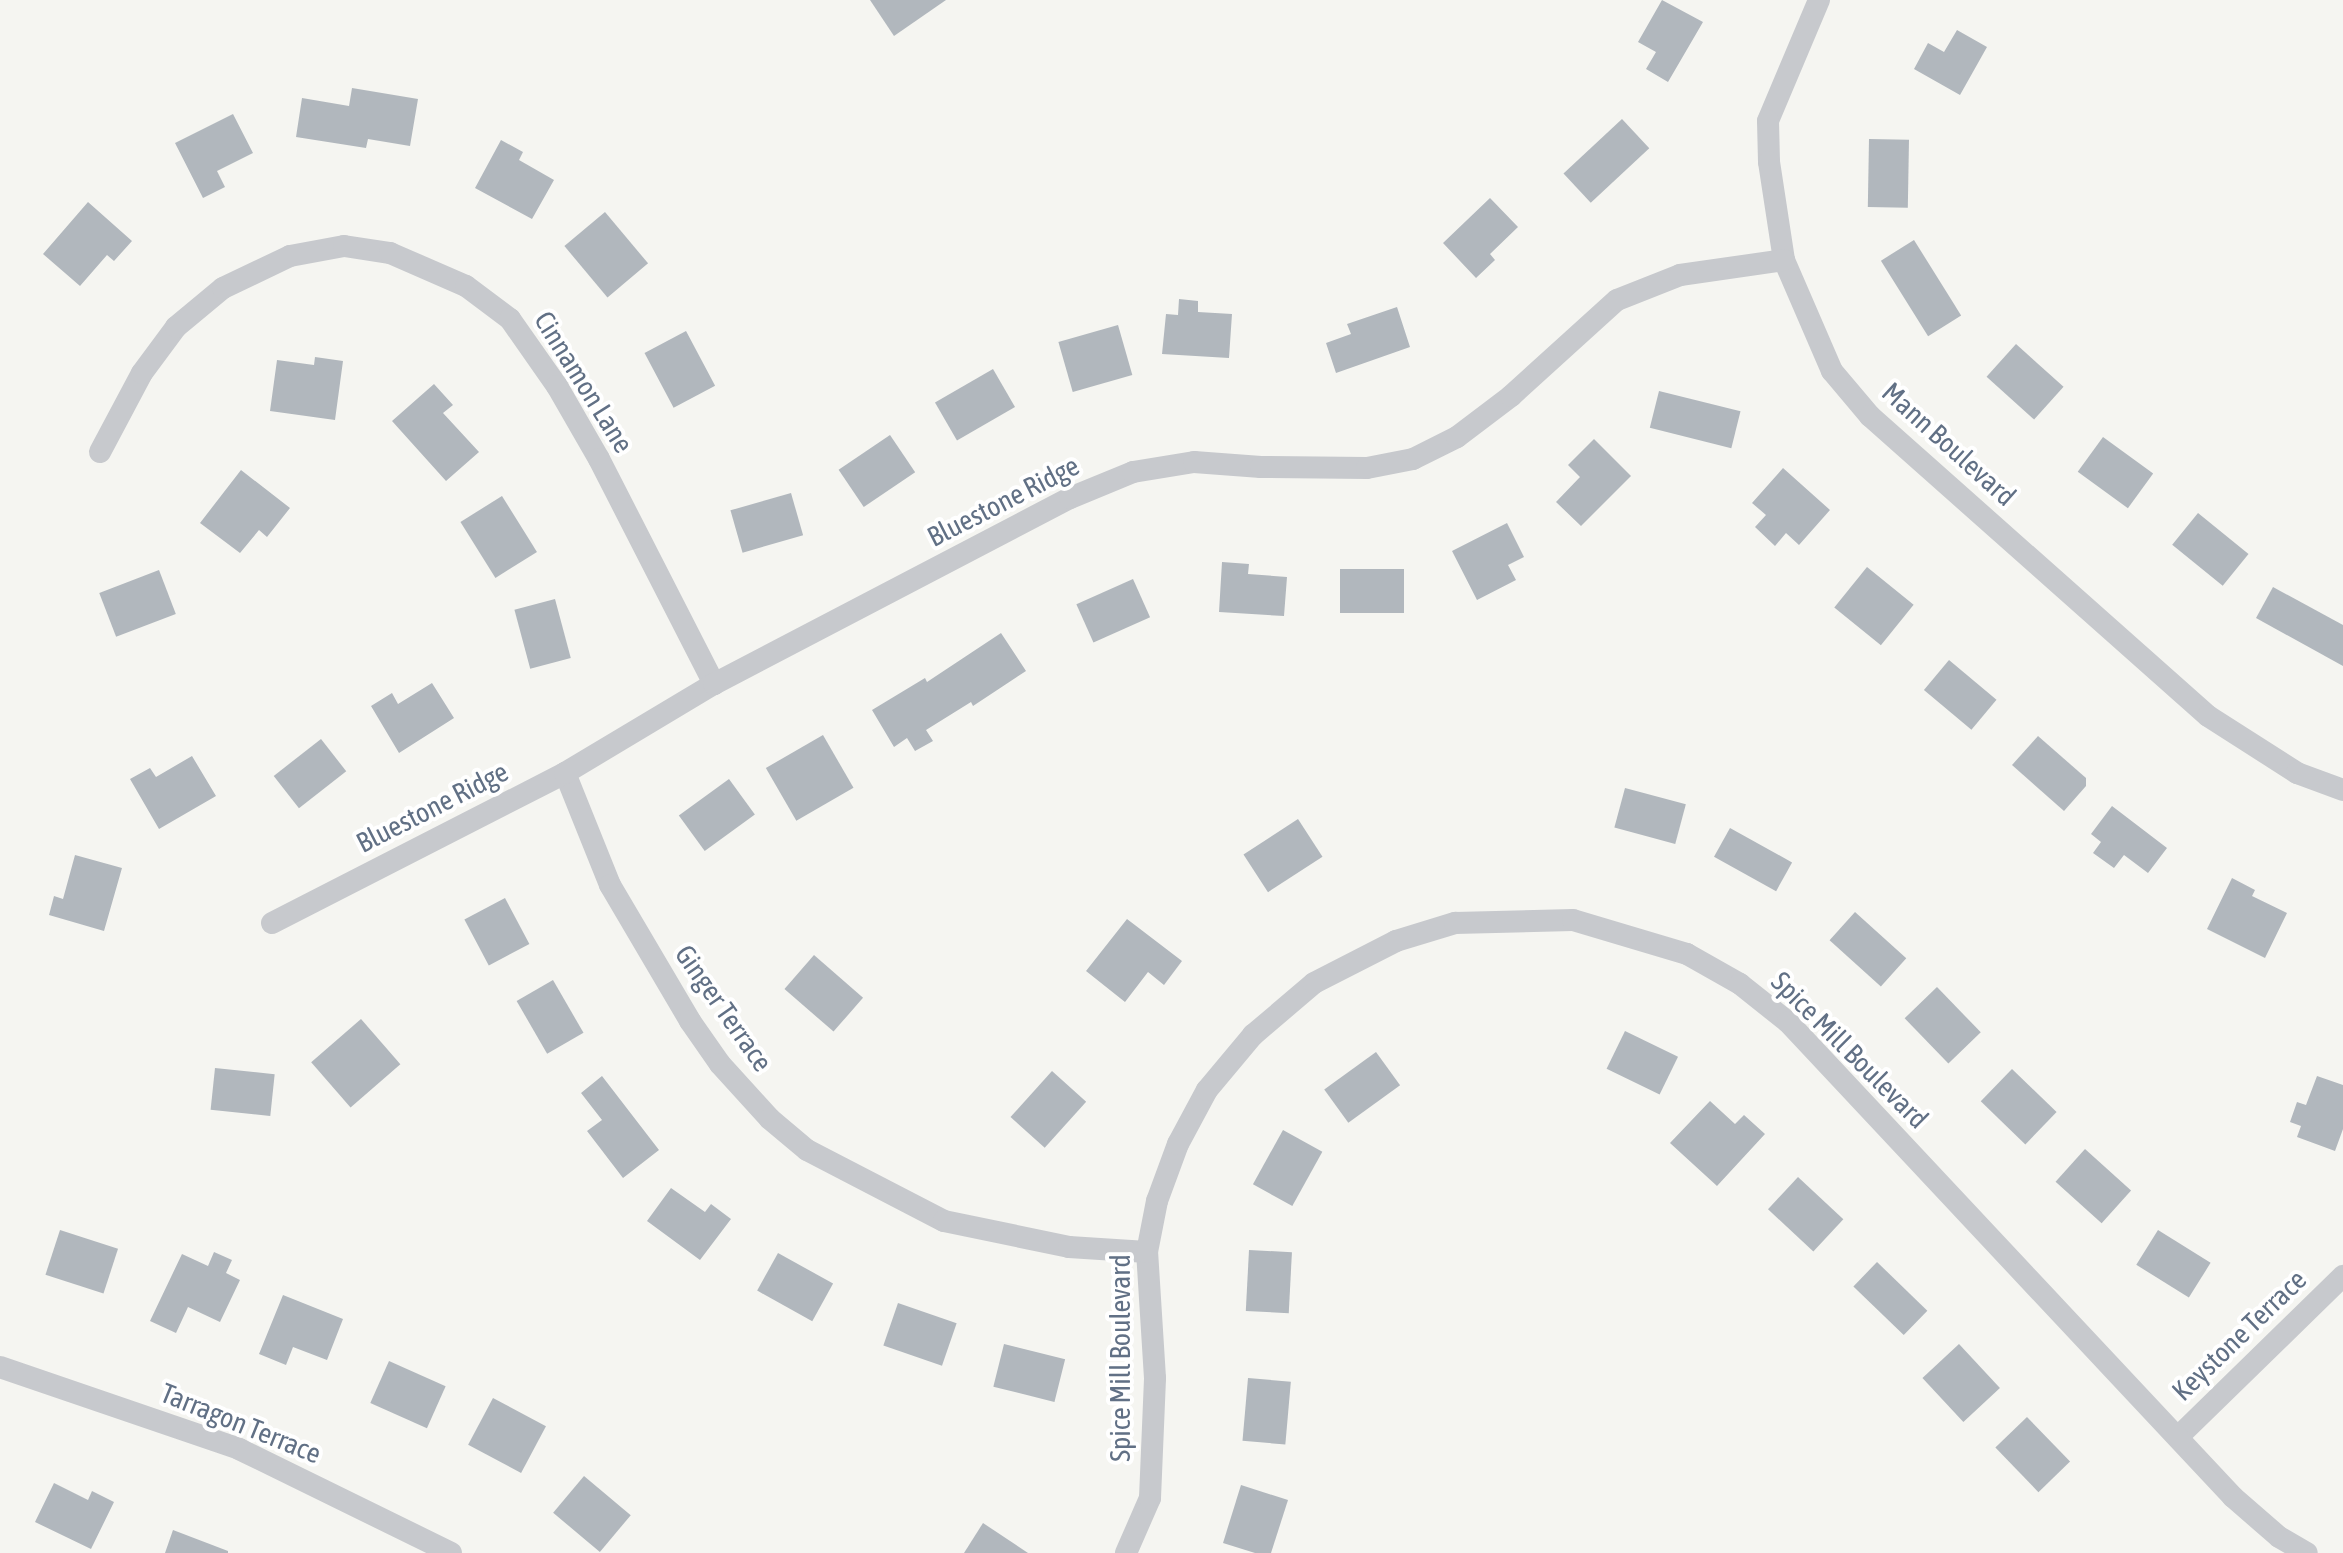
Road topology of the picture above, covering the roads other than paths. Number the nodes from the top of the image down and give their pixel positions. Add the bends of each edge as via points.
1 (1819, 0) edge
2 (1784, 260) junction
3 (100, 452) dead end
4 (714, 684) junction
5 (565, 773) junction
6 (2343, 790) edge
7 (272, 923) dead end
8 (1147, 1252) junction
9 (2343, 1276) edge
10 (0, 1367) edge
11 (2178, 1437) junction
12 (451, 1553) edge
13 (1126, 1553) edge
14 (2307, 1553) edge

1 - 2 street, Mann Boulevard via 1768,121
2 - 4 street, Bluestone Ridge via 1680,275 1617,300 1511,396 1457,437 1413,459 1367,468 1194,462 1133,472 1070,498
2 - 6 street, Mann Boulevard via 1832,371 1870,416 2208,716 2297,773
3 - 4 street, Cinnamon Lane via 142,373 176,327 223,288 290,256 344,246 390,253 466,286 510,319 599,459
4 - 5 street, Bluestone Ridge
5 - 7 street, Bluestone Ridge
5 - 8 street, Ginger Terrace via 610,885 690,1021 720,1064 807,1150 944,1221 1069,1247
8 - 11 street, Spice Mill Boulevard via 1157,1201 1178,1144 1207,1090 1253,1035 1314,983 1396,941 1455,923 1573,920 1687,954 1740,984 1788,1022
8 - 13 street, Spice Mill Boulevard via 1155,1378 1150,1498
9 - 11 street, Keystone Terrace
10 - 12 street, Tarragon Terrace via 239,1449
11 - 14 street, Spice Mill Boulevard via 2233,1497 2279,1537

